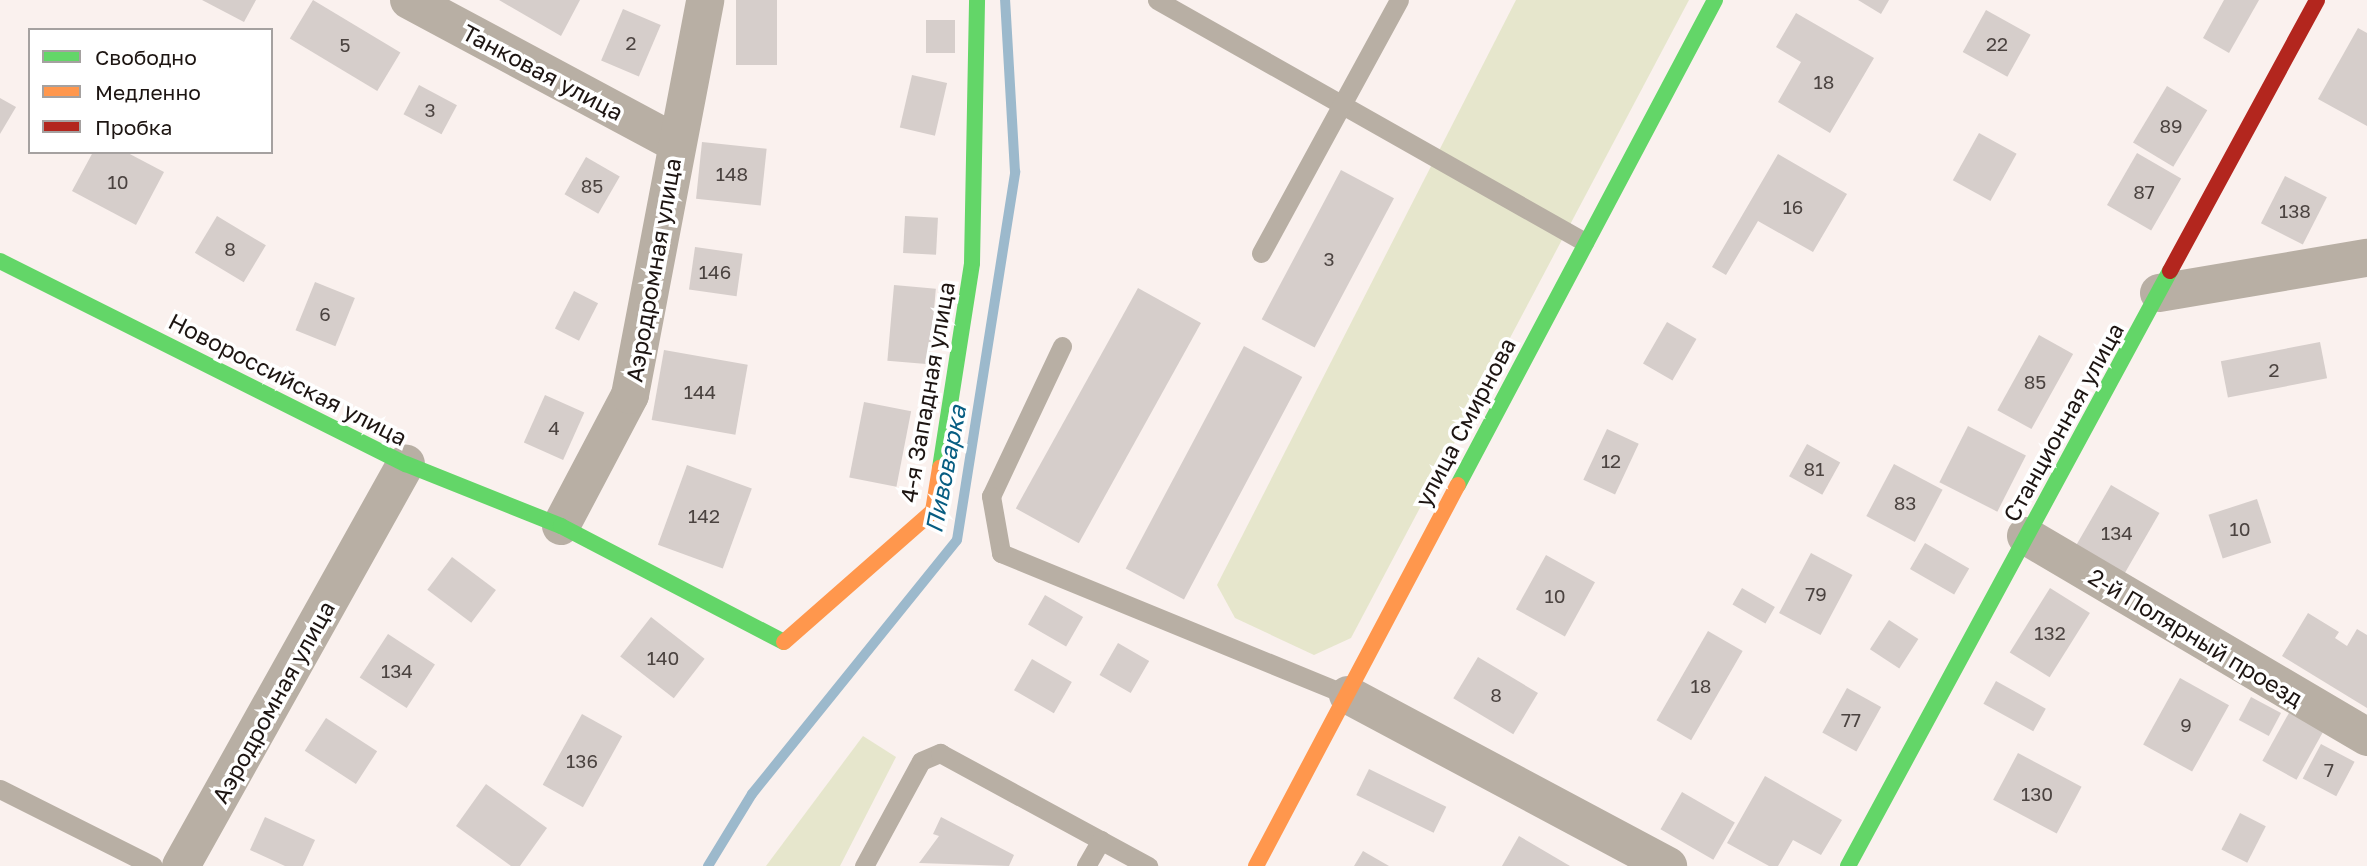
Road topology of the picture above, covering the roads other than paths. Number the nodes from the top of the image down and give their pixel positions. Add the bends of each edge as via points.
1 (409, 0) edge
2 (705, 0) edge
3 (977, 0) edge
4 (1157, 0) edge
5 (1399, 0) edge
6 (1715, 0) edge
7 (2317, 0) edge
8 (1344, 109) junction
9 (676, 143) junction
10 (1584, 242) junction
11 (1261, 253) dead end
12 (2367, 258) edge
13 (0, 261) edge
14 (2160, 293) junction
15 (1062, 346) dead end
16 (406, 464) junction
17 (561, 526) junction
18 (2026, 536) junction
19 (1348, 695) junction
20 (2367, 737) edge
21 (0, 789) edge
22 (1101, 840) junction
23 (153, 866) edge
24 (181, 866) edge
25 (864, 866) edge
26 (1086, 866) edge
27 (1148, 866) edge
28 (1256, 866) edge
29 (1668, 866) edge
30 (1848, 866) edge

1 - 9 street, Танковая улица
2 - 9 street, Аэродромная улица
3 - 17 street, 4-я Западная улица via 971,275 933,511 787,644
4 - 8 lane
5 - 8 lane
6 - 10 street, улица Смирнова
7 - 14 street, Станционная улица
8 - 10 lane
8 - 11 lane
9 - 17 street, Аэродромная улица via 630,395
10 - 19 street, улица Смирнова
12 - 14 street
13 - 16 street, Новороссийская улица
14 - 18 street, Станционная улица
15 - 19 lane via 991,496 1001,553
16 - 17 street, Новороссийская улица
16 - 24 street, Аэродромная улица
18 - 20 street, 2-й Полярный проезд
18 - 30 street, Станционная улица
19 - 28 street, улица Смирнова
19 - 29 street
21 - 23 lane
22 - 25 lane via 940,753 921,761
22 - 26 lane
22 - 27 lane

